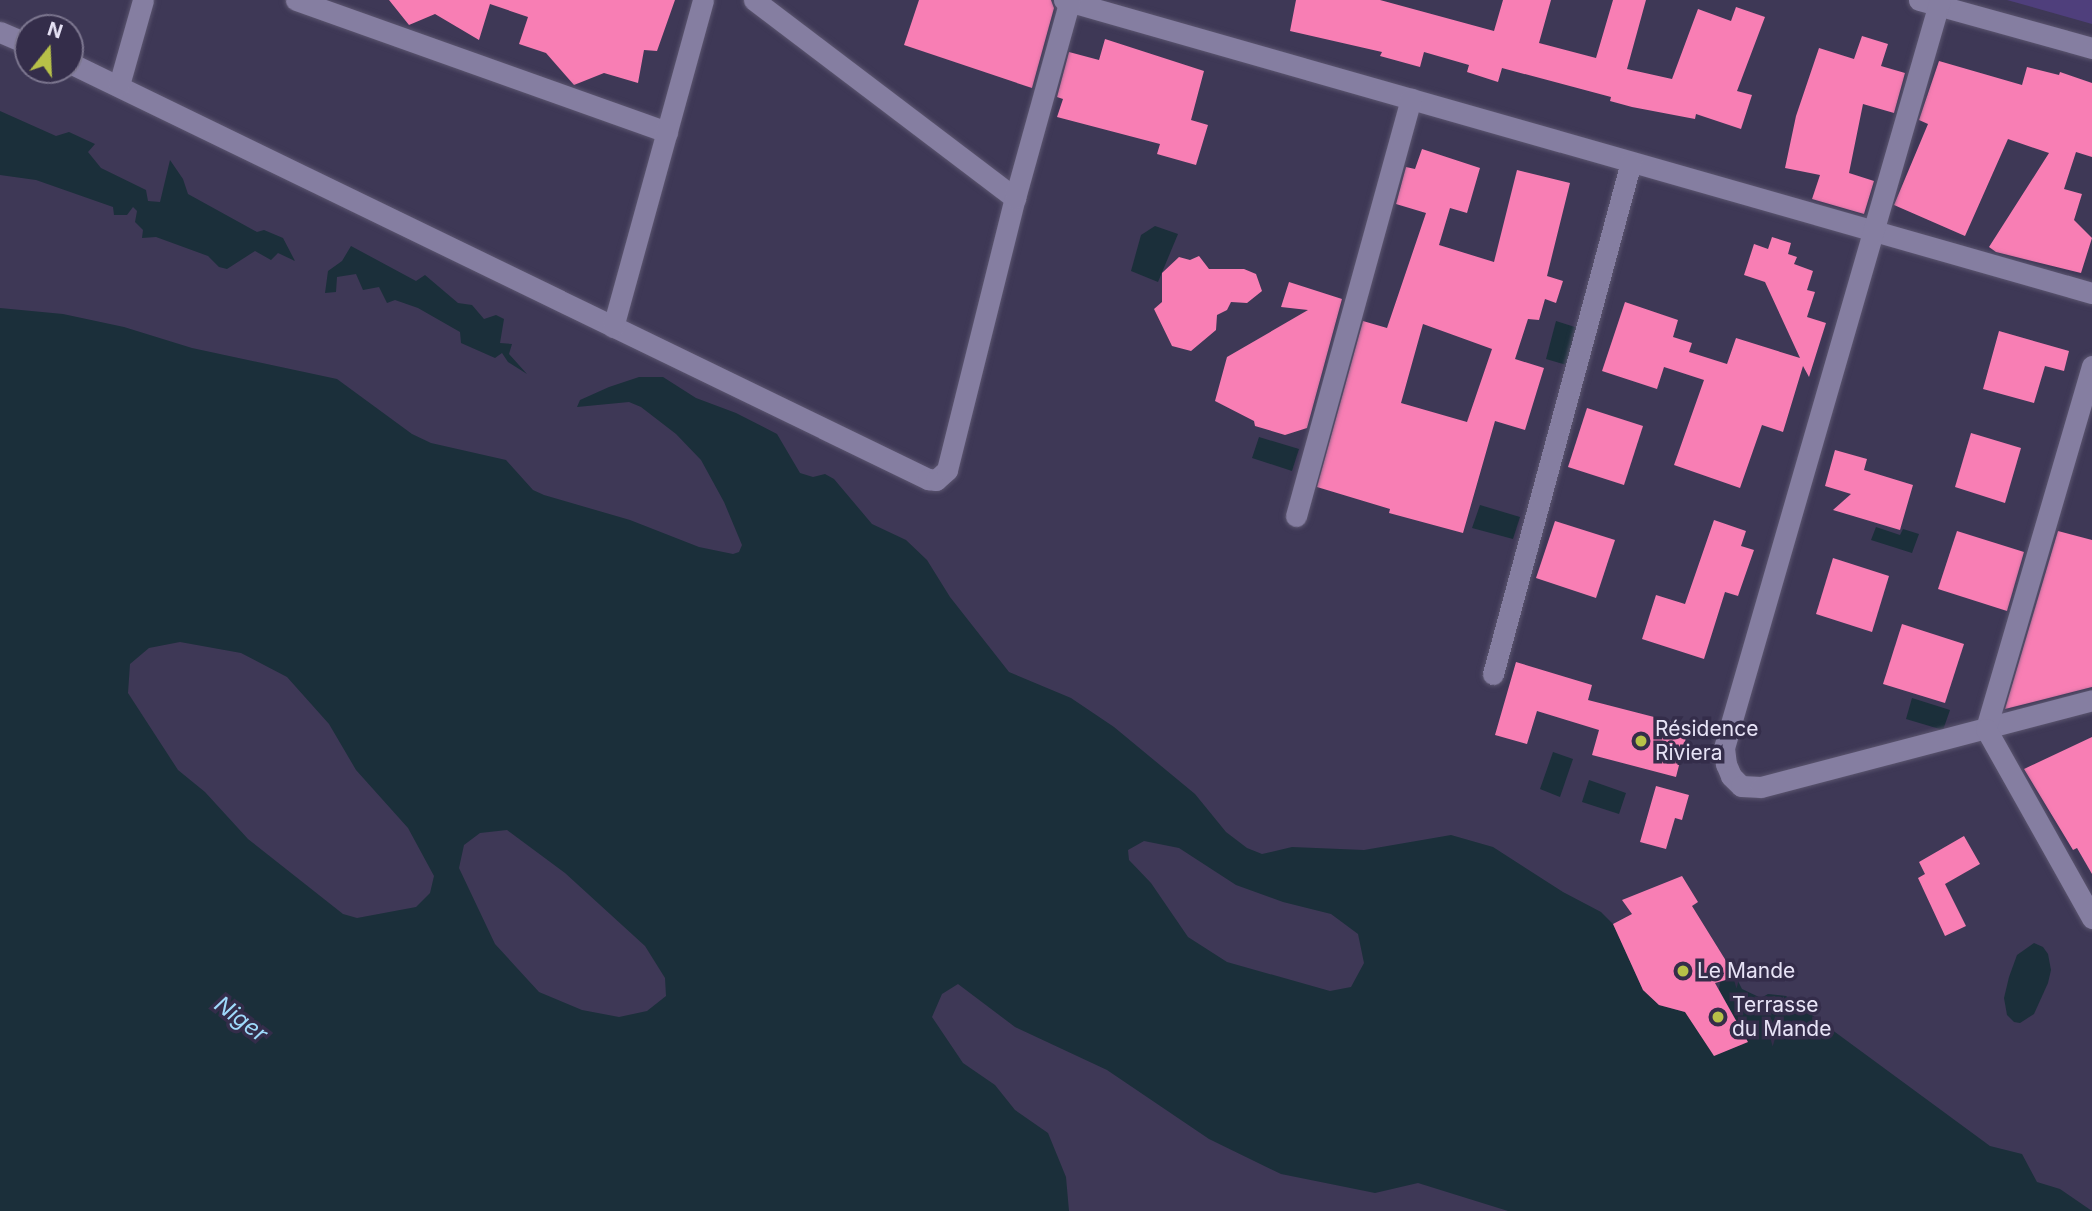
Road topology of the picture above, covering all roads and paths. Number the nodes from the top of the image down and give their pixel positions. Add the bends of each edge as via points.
1 (143, 0) edge
2 (296, 0) edge
3 (703, 0) edge
4 (754, 0) edge
5 (1068, 0) edge
6 (1919, 0) edge
7 (1940, 3) edge
8 (2092, 48) edge
9 (84, 69) edge
10 (119, 85) junction
11 (1411, 99) junction
12 (667, 132) junction
13 (1631, 162) junction
14 (1015, 198) junction
15 (1874, 231) junction
16 (2092, 293) edge
17 (613, 327) junction
18 (2092, 366) edge
19 (1296, 516) dead end
20 (1493, 674) dead end
21 (2092, 700) edge
22 (1986, 729) junction
23 (2092, 918) edge

1 - 10 street
2 - 12 street
3 - 12 street
4 - 14 street
5 - 11 street
5 - 14 street
6 - 7 street
7 - 8 street
7 - 15 street
9 - 10 street
10 - 17 street
11 - 13 street
11 - 19 street
12 - 17 street
13 - 15 street
13 - 20 street
14 - 17 street via 947,470 936,480
15 - 16 street
15 - 22 street via 1724,748 1726,764 1741,786 1761,787
18 - 22 street
21 - 22 street
22 - 23 street

